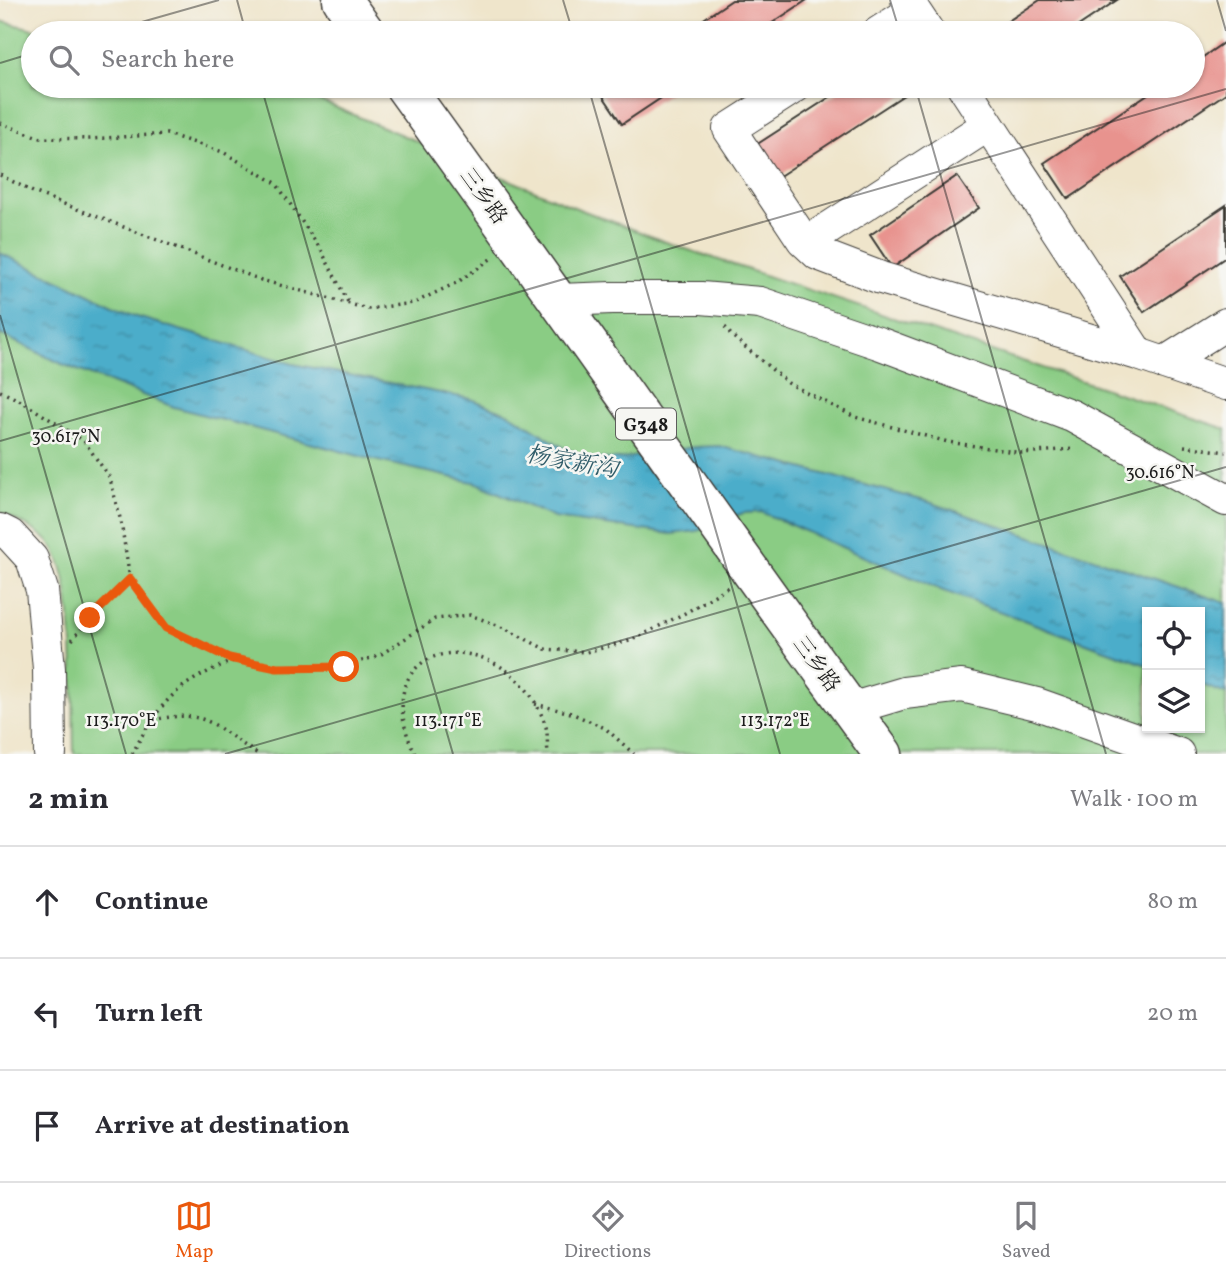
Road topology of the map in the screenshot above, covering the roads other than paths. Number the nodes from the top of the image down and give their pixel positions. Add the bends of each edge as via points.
1 (342, 0) edge
2 (357, 21) edge
3 (413, 98) edge
4 (777, 98) edge
5 (971, 98) edge
6 (988, 125) junction
7 (806, 243) junction
8 (562, 304) junction
9 (1226, 324) edge
10 (1151, 359) junction
11 (1226, 384) edge
12 (1226, 500) edge
13 (0, 530) edge
14 (850, 709) junction
15 (50, 754) edge
16 (883, 754) edge
17 (1178, 754) edge

1 - 2 highway
3 - 8 highway, 三乡路 / G348
4 - 7 street via 729,129
5 - 6 street
6 - 7 street
6 - 10 street
7 - 10 street via 818,254 881,278
8 - 12 street via 701,298 760,303 1072,416
8 - 14 highway, 三乡路 / G348
9 - 10 street
10 - 11 street
13 - 15 street via 32,559 42,590
14 - 16 highway, 三乡路 / G348
14 - 17 street via 904,693 962,686 1038,704

